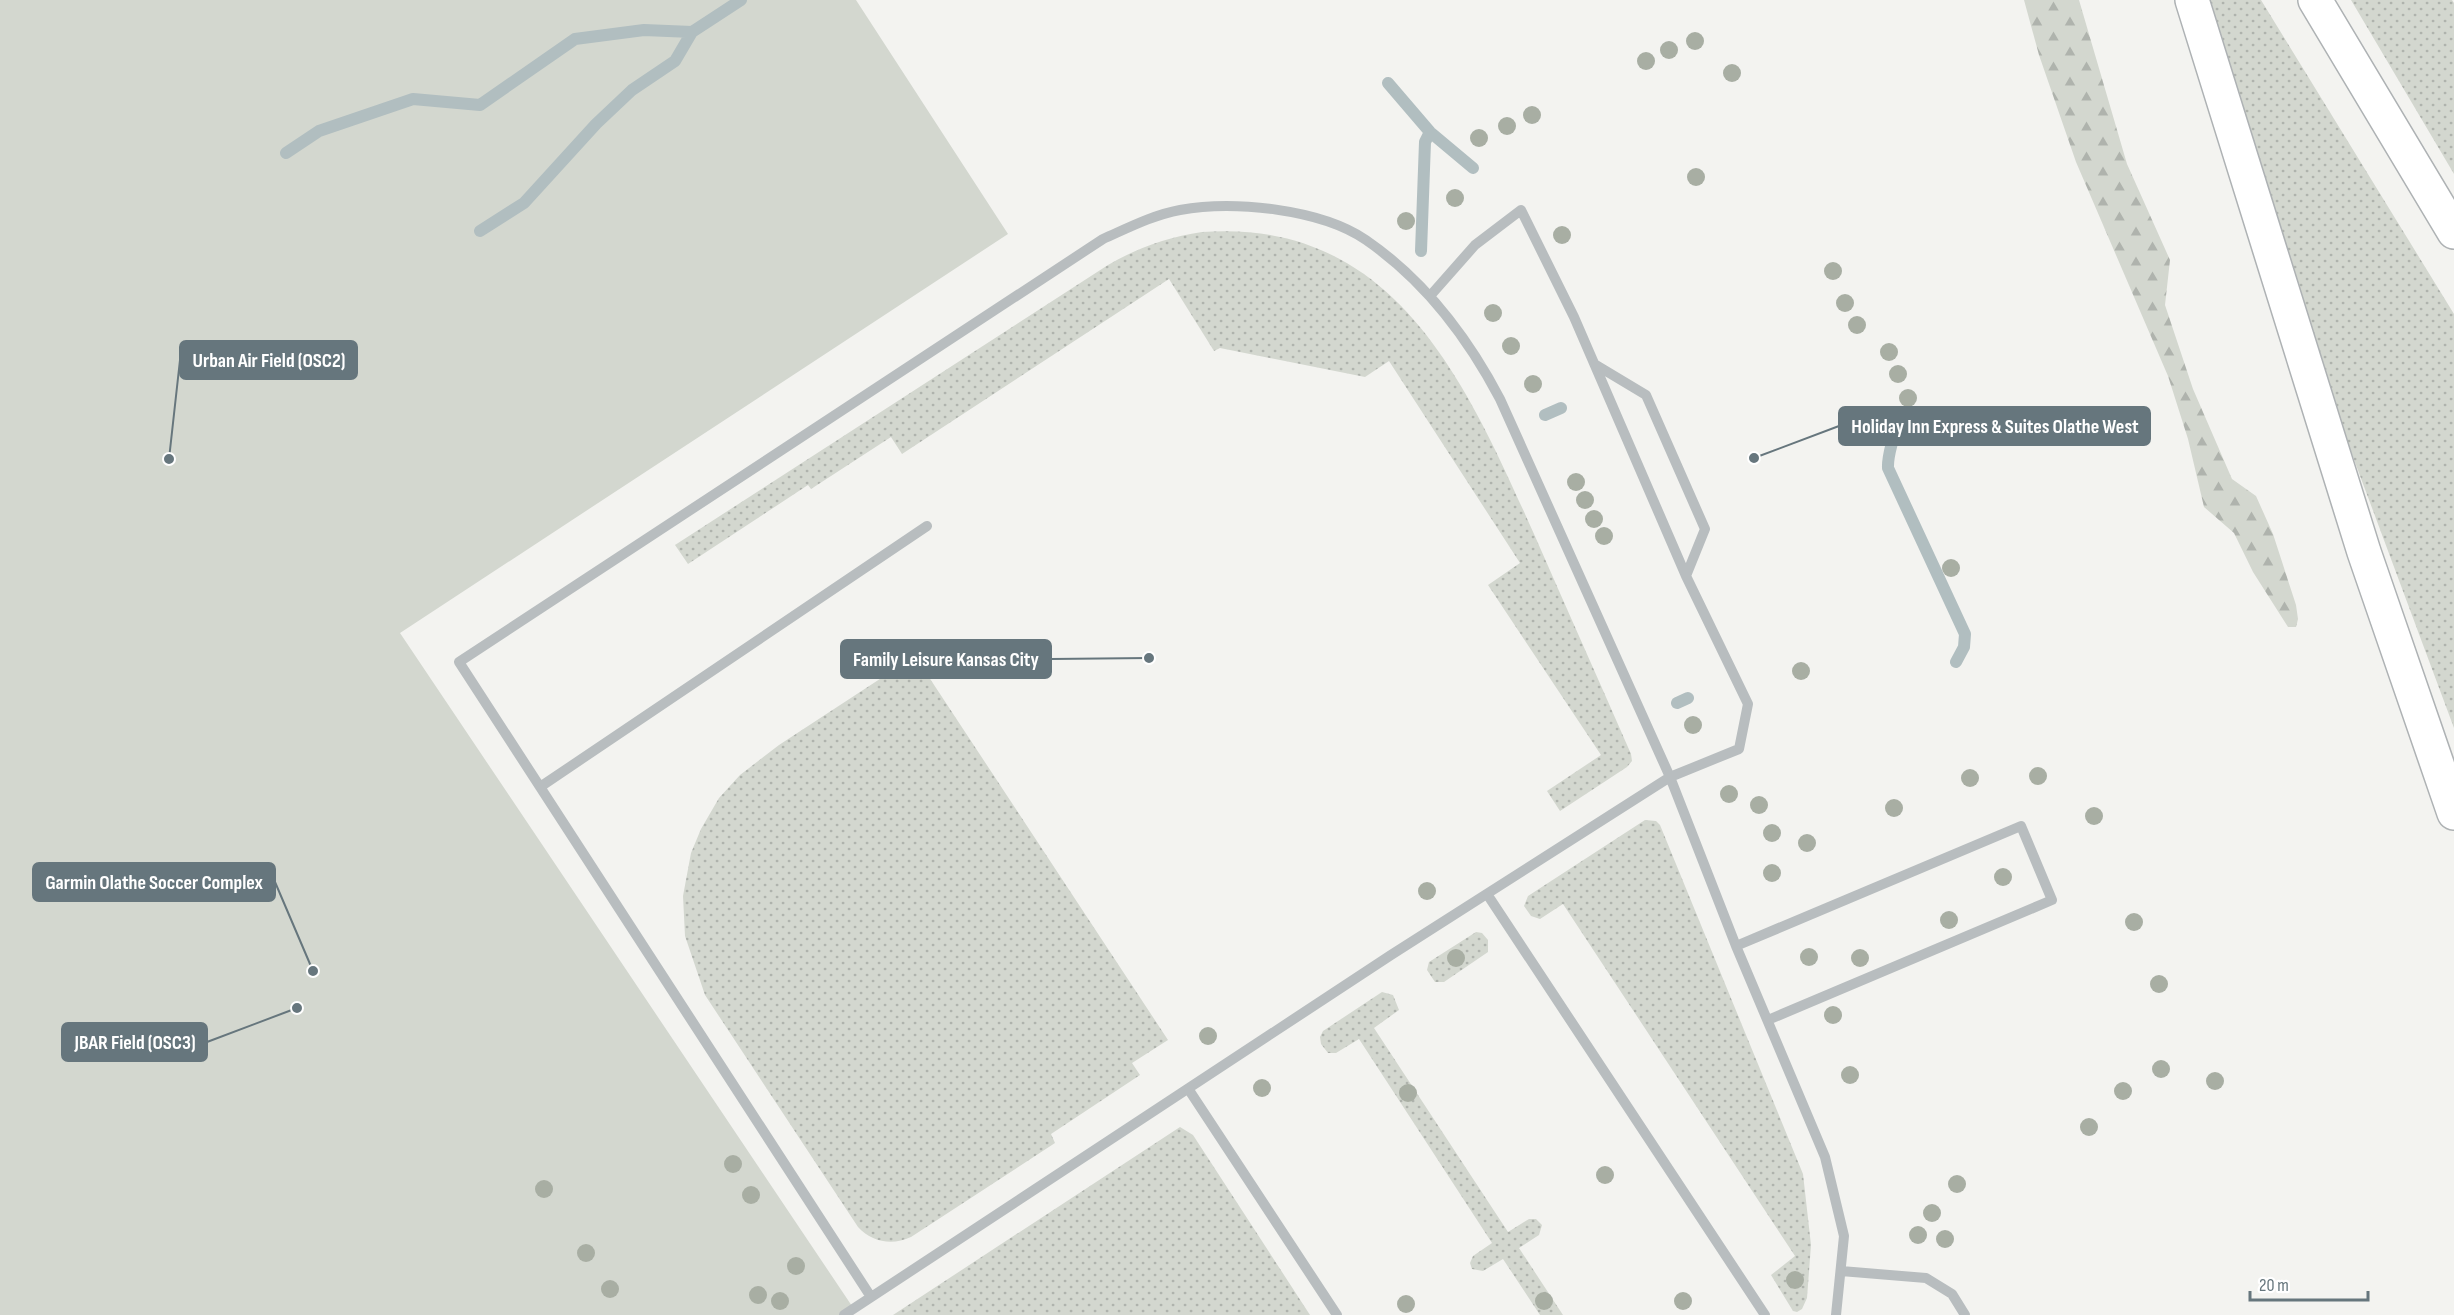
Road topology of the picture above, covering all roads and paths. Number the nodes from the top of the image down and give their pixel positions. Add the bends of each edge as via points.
1 (2192, 0) edge
2 (2315, 0) edge
3 (2454, 232) edge
4 (1430, 296) junction
5 (1596, 365) junction
6 (927, 526) dead end
7 (1686, 576) junction
8 (1670, 777) junction
9 (540, 787) junction
10 (2454, 813) edge
11 (1487, 894) junction
12 (1736, 946) junction
13 (1768, 1020) junction
14 (1189, 1090) junction
15 (1841, 1271) junction
16 (871, 1297) junction
17 (844, 1315) edge
18 (1337, 1315) edge
19 (1766, 1315) edge
20 (1836, 1315) edge
21 (1965, 1315) edge

1 - 10 highway via 2364,552
2 - 3 highway
4 - 5 lane via 1475,245 1521,210
4 - 8 lane via 1478,357 1500,399
4 - 9 lane via 1365,239 1317,219 1267,208 1180,210 1103,239 459,662
5 - 7 lane
5 - 7 lane via 1646,395 1705,529
6 - 9 lane
7 - 8 lane via 1748,704 1739,749
8 - 11 lane
8 - 12 lane
9 - 16 lane
11 - 14 lane
11 - 19 lane
12 - 13 lane
12 - 13 lane via 2021,826 2052,900
13 - 15 lane via 1825,1156 1844,1236
14 - 16 lane
14 - 18 lane
15 - 20 lane
15 - 21 lane via 1926,1278 1952,1294
16 - 17 lane

